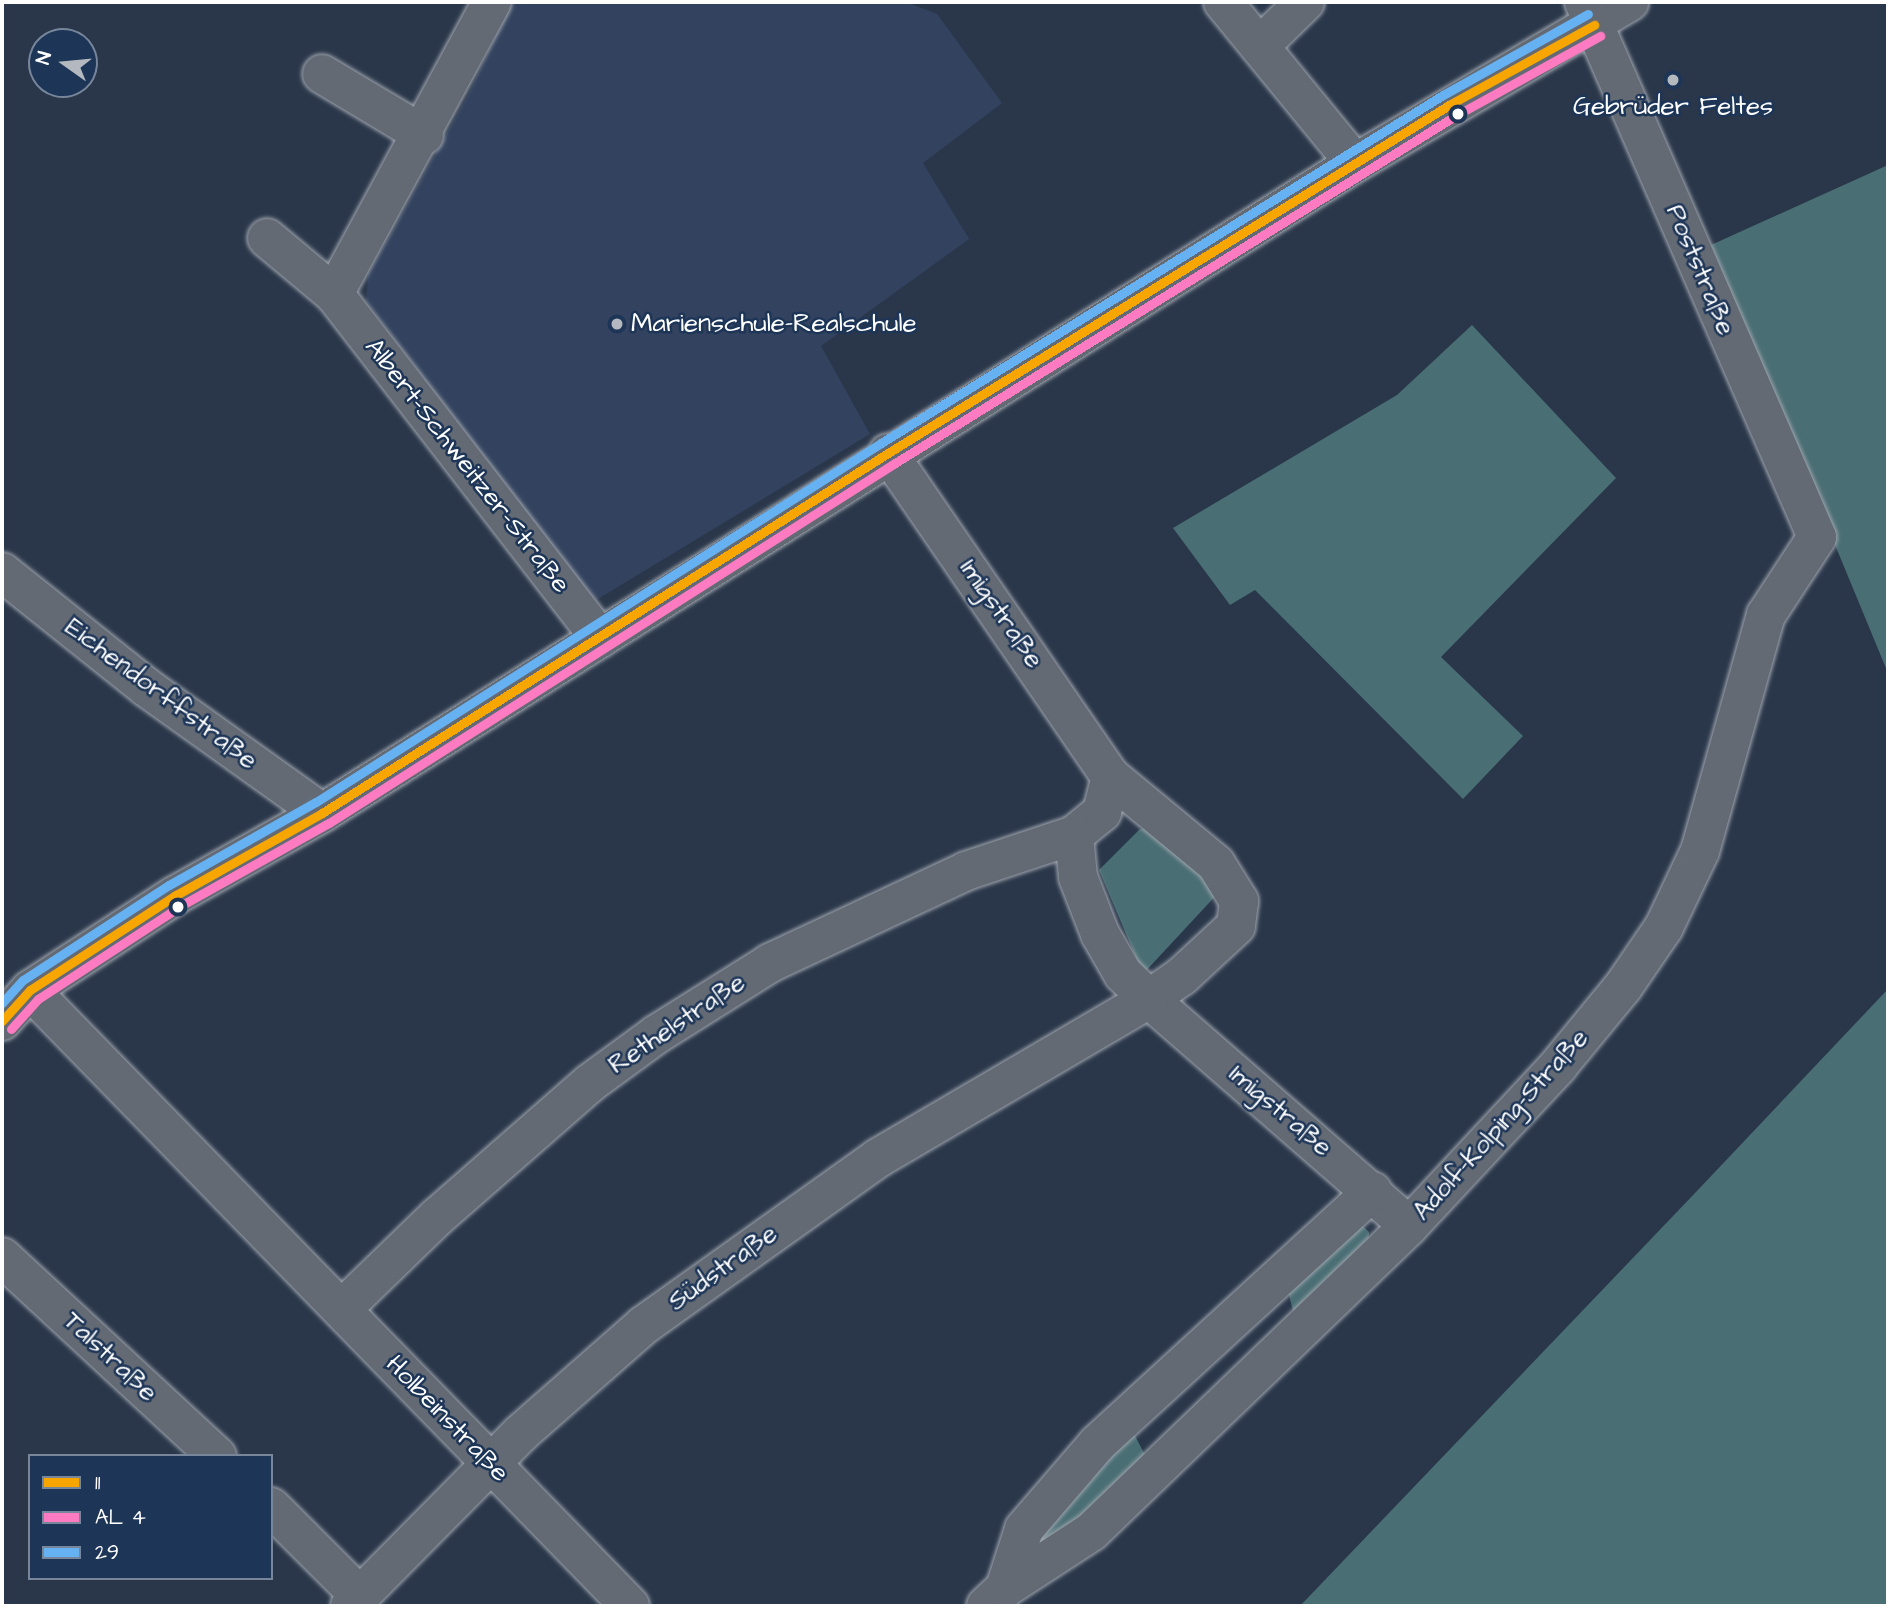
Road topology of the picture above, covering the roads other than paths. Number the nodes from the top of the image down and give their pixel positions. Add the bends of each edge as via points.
1 (492, 2) edge
2 (1223, 2) edge
3 (1306, 2) edge
4 (1629, 2) edge
5 (1589, 13) edge
6 (1260, 46) junction
7 (323, 74) dead end
8 (424, 135) junction
9 (1355, 163) junction
10 (267, 238) dead end
11 (334, 294) junction
12 (888, 453) junction
13 (1816, 537) joint
14 (2, 572) edge
15 (600, 638) junction
16 (1111, 777) junction
17 (322, 813) junction
18 (1074, 835) junction
19 (30, 990) junction
20 (1149, 999) junction
21 (2, 1021) edge
22 (1373, 1191) junction
23 (1409, 1226) junction
24 (2, 1257) edge
25 (342, 1309) junction
26 (215, 1454) edge
27 (490, 1465) junction
28 (273, 1509) edge
29 (995, 1597) edge
30 (355, 1601) edge
31 (630, 1606) edge

1 - 8 street
2 - 6 street
3 - 6 street
4 - 5 street
5 - 9 street
5 - 13 street, Poststraße
6 - 9 street
7 - 8 street
8 - 11 street
9 - 12 street
10 - 11 street, Albert-Schweitzer-Straße
11 - 15 street, Albert-Schweitzer-Straße
12 - 15 street
12 - 16 street, Imigstraße
13 - 23 street, Adolf-Kolping-Straße via 1766,615 1700,851 1664,927 1558,1066
14 - 17 street, Eichendorffstraße via 146,687
15 - 17 street
16 - 18 street via 1102,812
16 - 20 street, Imigstraße via 1216,864 1239,901 1236,926 1182,976
17 - 19 street via 176,895
18 - 20 street, Imigstraße via 1078,877 1100,934 1123,974
18 - 25 street, Rethelstraße via 966,871 769,963 657,1034 590,1083 436,1217
19 - 21 street
19 - 25 street, Holbeinstraße
20 - 22 street, Imigstraße
20 - 27 street, Südstraße via 878,1158 644,1325
22 - 23 street, Imigstraße
22 - 29 street, Adolf-Kolping-Straße via 1097,1444 1024,1529
23 - 29 street, Adolf-Kolping-Straße via 1091,1532
24 - 26 street, Talstraße
25 - 27 street, Holbeinstraße
27 - 30 street, Südstraße
27 - 31 street, Holbeinstraße
28 - 30 street

